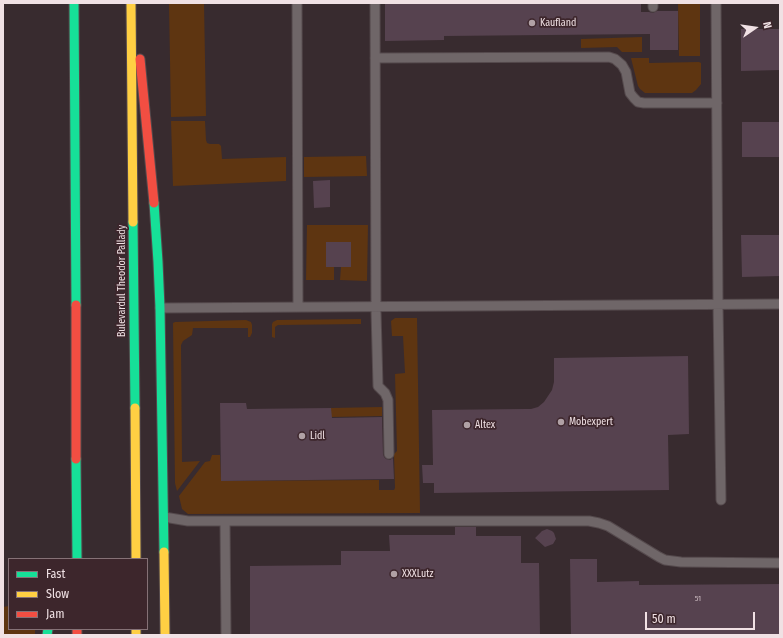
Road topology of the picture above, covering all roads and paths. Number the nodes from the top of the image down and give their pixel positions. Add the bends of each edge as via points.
1 (74, 3) edge
2 (131, 3) edge
3 (297, 3) edge
4 (375, 3) edge
5 (716, 3) edge
6 (375, 58) junction
7 (717, 103) junction
8 (718, 304) junction
9 (780, 304) edge
10 (376, 306) junction
11 (298, 307) junction
12 (160, 308) junction
13 (390, 454) dead end
14 (721, 500) dead end
15 (164, 517) junction
16 (225, 521) junction
17 (77, 530) junction
18 (69, 552) dead end
19 (77, 558) edge
20 (136, 558) edge
21 (780, 563) edge
22 (165, 635) edge
23 (226, 635) edge

1 - 17 main road
2 - 12 main road via 140,58 153,193
2 - 20 main road, Bulevardul Theodor Pallady
3 - 11 lane
4 - 6 lane
5 - 7 lane
6 - 7 lane via 609,57 622,65 630,93 638,102
6 - 10 lane
7 - 8 lane
8 - 9 lane
8 - 10 lane
8 - 14 lane
10 - 11 lane
10 - 13 lane via 378,386 388,400
11 - 12 lane
12 - 15 main road
15 - 16 lane via 188,521
15 - 22 main road
16 - 21 lane via 588,521 608,526 659,557 672,562
16 - 23 lane
17 - 18 main road
17 - 19 main road

